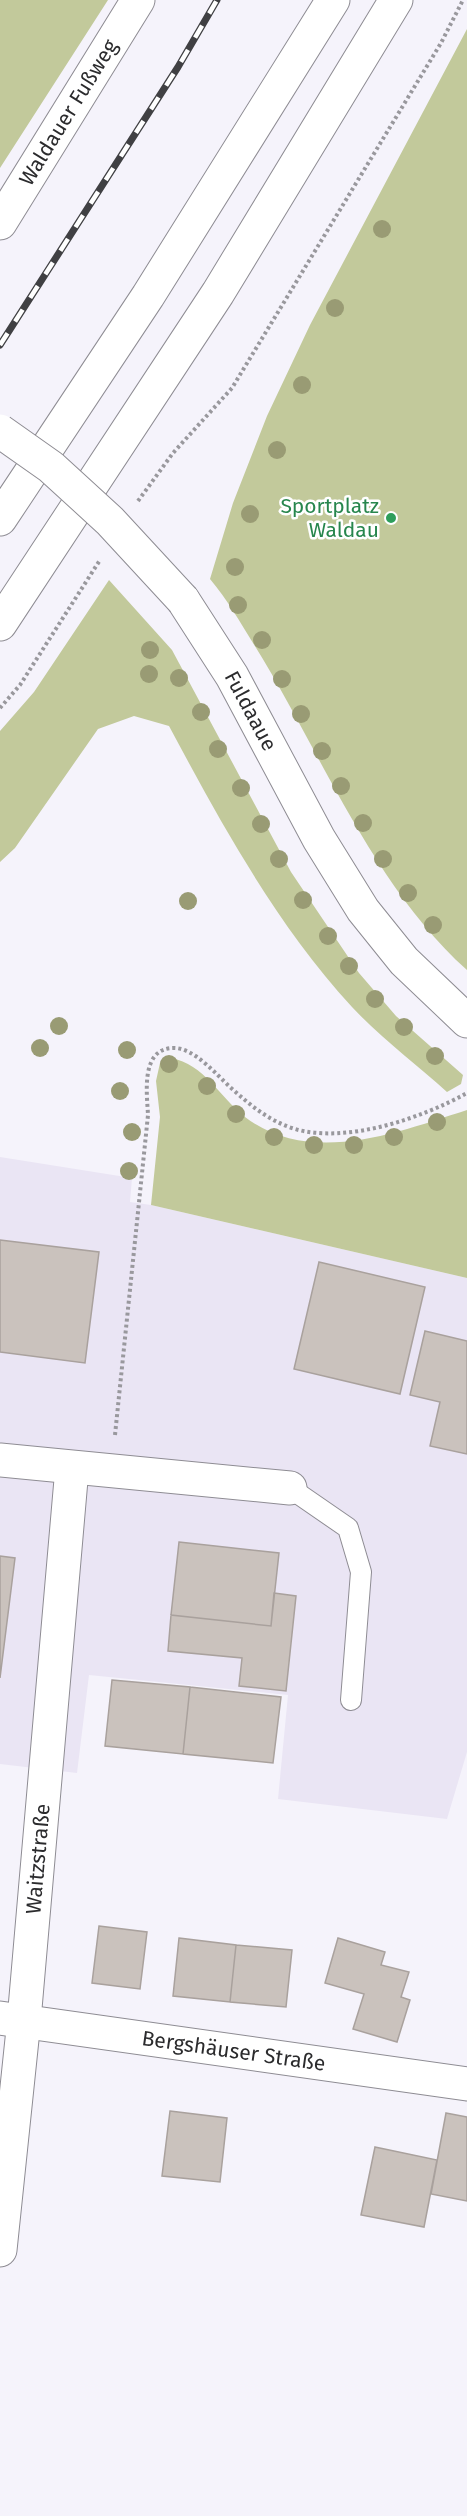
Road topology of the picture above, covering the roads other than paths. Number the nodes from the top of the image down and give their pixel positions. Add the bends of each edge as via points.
1 (138, 0) edge
2 (333, 0) edge
3 (396, 0) edge
4 (0, 223) edge
5 (0, 431) edge
6 (0, 519) edge
7 (0, 624) edge
8 (467, 1022) edge
9 (0, 1460) edge
10 (72, 1468) junction
11 (290, 1488) joint
12 (351, 1700) dead end
13 (12, 2019) edge
14 (467, 2084) edge
15 (0, 2250) edge

1 - 4 street, Waldauer Fußweg
2 - 6 street via 148,296
3 - 7 street via 218,293
5 - 8 street, Fuldaaue, bridge via 51,467 110,521 183,600 232,676 319,839 363,910 404,961
9 - 10 street
10 - 11 street
10 - 13 street, Waitzstraße
11 - 12 lane via 348,1528 360,1572
13 - 14 street, Bergshäuser Straße
13 - 15 street, Waitzstraße

